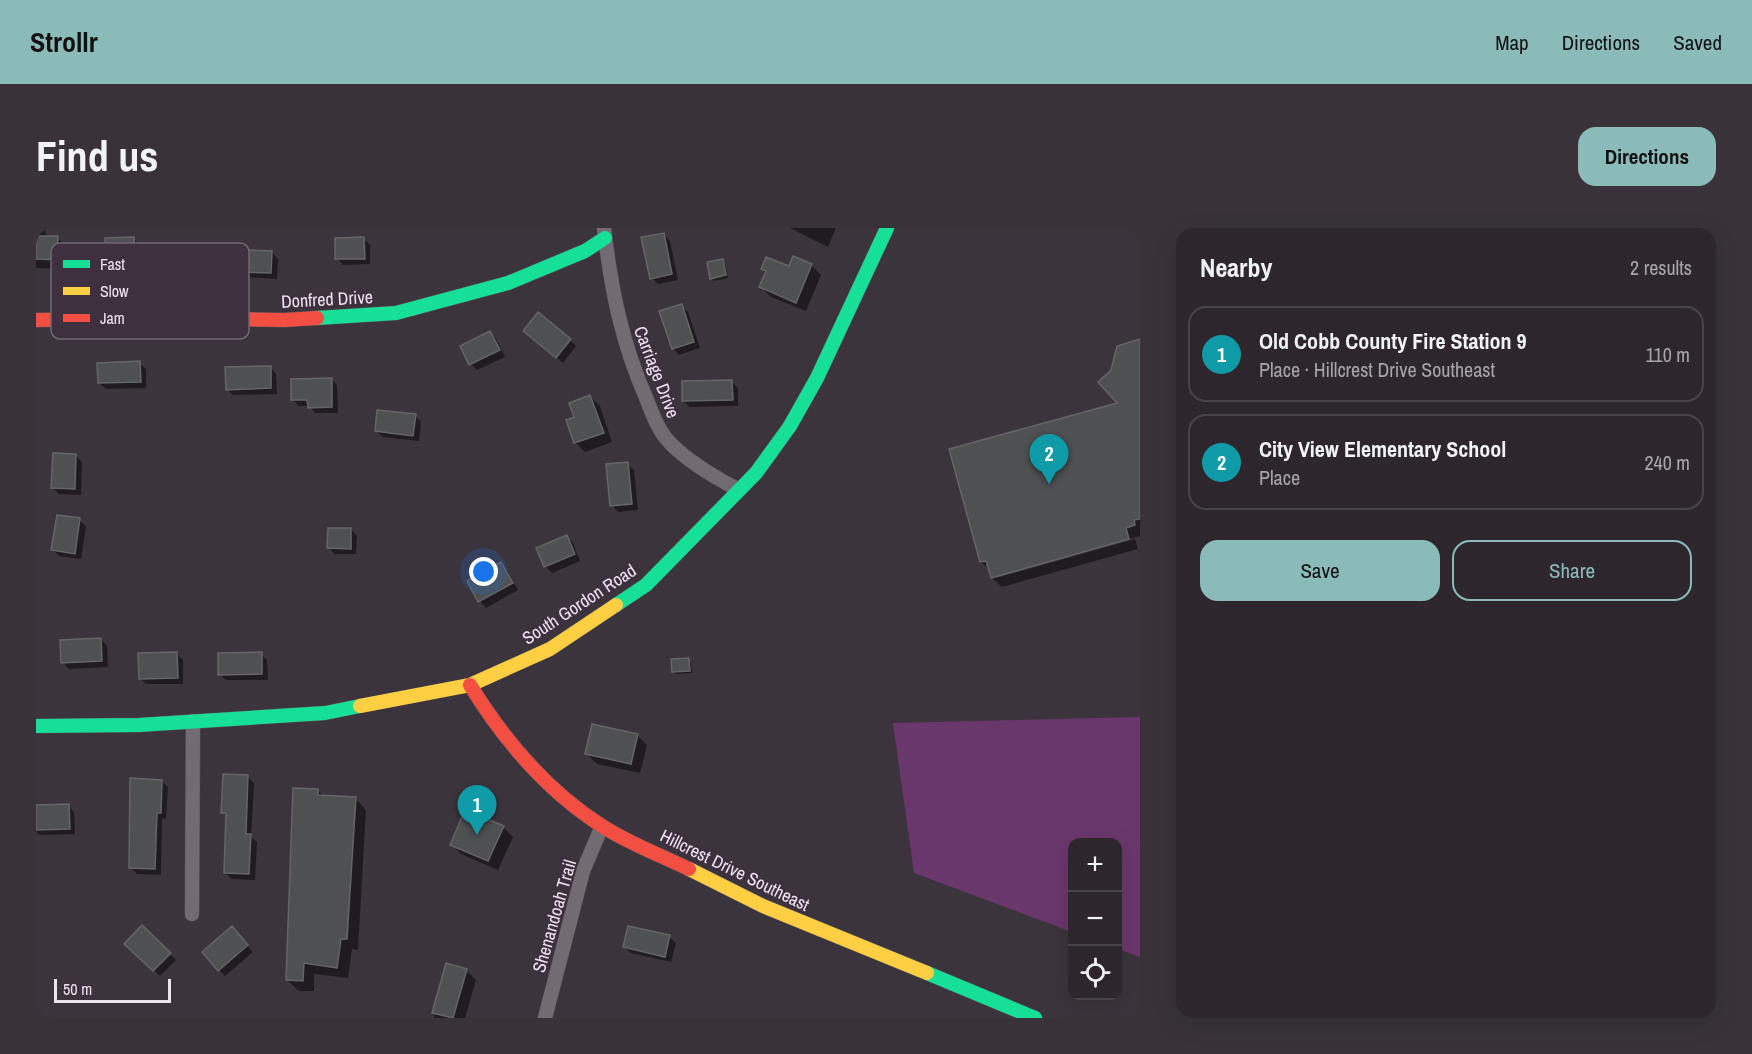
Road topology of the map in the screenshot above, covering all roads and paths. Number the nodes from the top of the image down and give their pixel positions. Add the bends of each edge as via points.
1 (887, 228) edge
2 (605, 233) edge
3 (249, 319) edge
4 (36, 320) edge
5 (51, 320) edge
6 (739, 490) junction
7 (470, 685) junction
8 (193, 721) junction
9 (36, 726) edge
10 (602, 826) junction
11 (192, 914) dead end
12 (545, 1018) edge
13 (1035, 1018) edge

1 - 6 street, South Gordon Road via 817,378 790,426 756,474
2 - 3 street, Donfred Drive via 585,251 508,283 396,313
2 - 6 street, Carriage Drive via 622,335 661,431 695,463
4 - 5 street, Donfred Drive
6 - 7 street, South Gordon Road via 646,585 550,649
7 - 8 street, South Gordon Road via 325,713
7 - 10 street, Hillcrest Drive Southeast via 494,722 546,783
8 - 9 street, South Gordon Road
8 - 11 street
10 - 12 street, Shenandoah Trail via 583,871
10 - 13 street, Hillcrest Drive Southeast via 763,906

